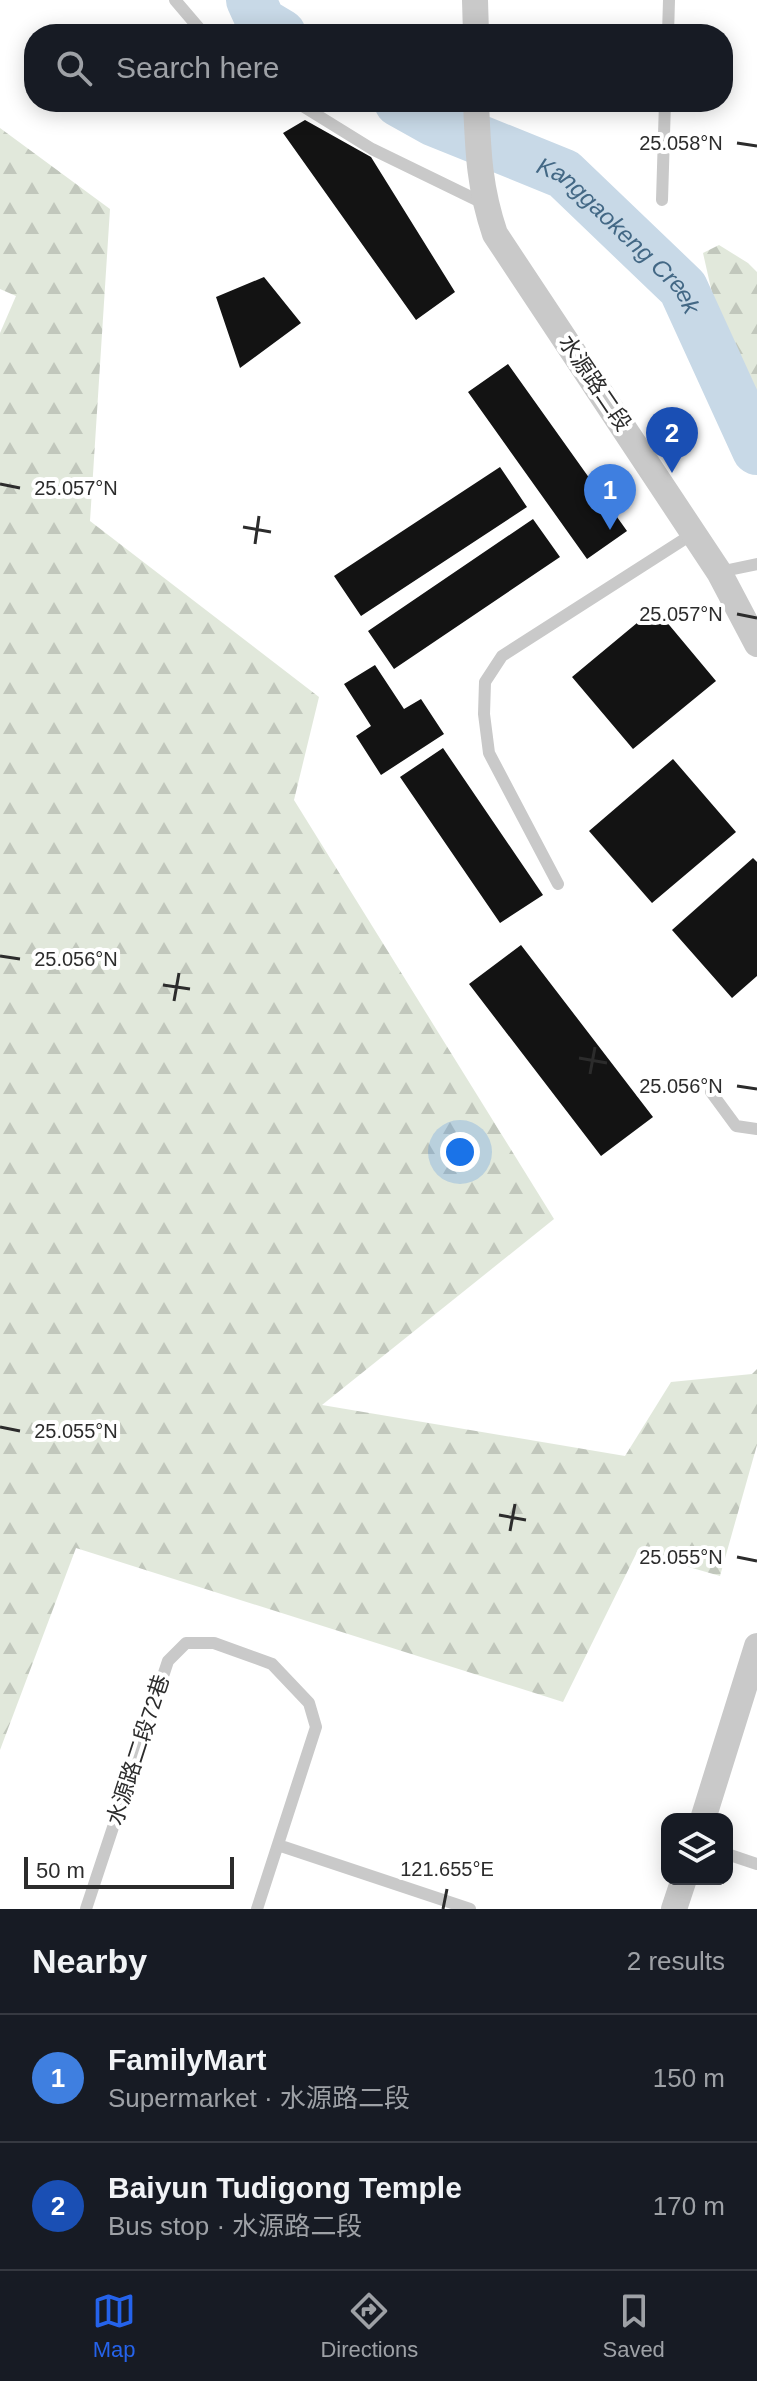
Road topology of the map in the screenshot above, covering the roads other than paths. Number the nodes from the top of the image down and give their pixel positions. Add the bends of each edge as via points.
1 (175, 0) edge
2 (475, 0) edge
3 (669, 0) edge
4 (195, 24) edge
5 (476, 24) edge
6 (668, 24) edge
7 (312, 112) edge
8 (476, 112) edge
9 (665, 112) edge
10 (662, 200) dead end
11 (485, 204) junction
12 (694, 533) junction
13 (757, 564) edge
14 (719, 572) junction
15 (757, 644) edge
16 (558, 884) dead end
17 (711, 1092) dead end
18 (757, 1129) edge
19 (757, 1646) edge
20 (705, 1813) edge
21 (278, 1845) junction
22 (733, 1856) edge
23 (757, 1864) edge
24 (682, 1885) edge
25 (86, 1909) edge
26 (257, 1909) edge
27 (470, 1909) edge
28 (674, 1909) edge

1 - 4 lane
2 - 5 street
3 - 6 lane
7 - 11 lane via 372,149
8 - 11 street, 水源路二段
9 - 10 lane
11 - 12 street, 水源路二段 via 495,234
12 - 14 street, 水源路二段
12 - 16 lane via 502,656 485,682 489,753
13 - 14 lane
14 - 15 street, 水源路二段
17 - 18 lane via 736,1126
19 - 20 street
21 - 25 lane, 水源路二段72巷 via 316,1727 309,1703 272,1664 214,1643 186,1643 168,1661
21 - 26 lane
21 - 27 lane
22 - 23 lane
24 - 28 street

